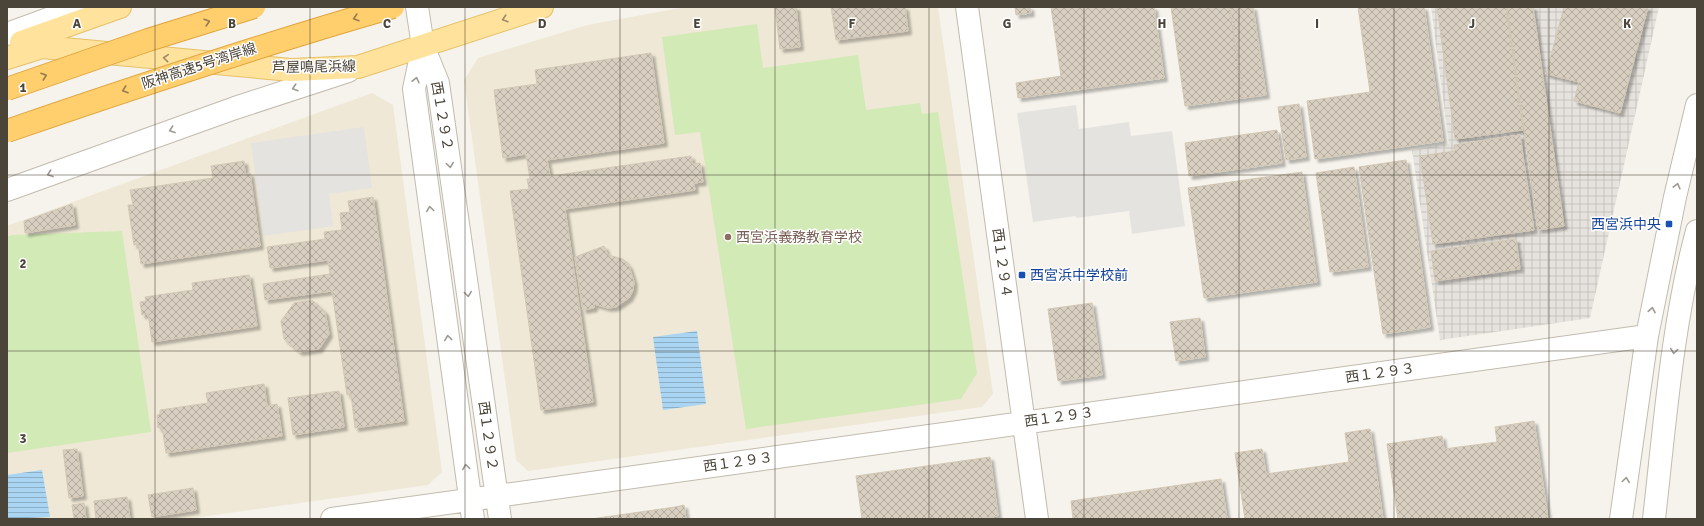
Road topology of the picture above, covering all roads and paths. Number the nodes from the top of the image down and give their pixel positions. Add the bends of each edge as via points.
1 (81, 7) edge
2 (120, 7) edge
3 (254, 7) edge
4 (394, 7) edge
5 (417, 7) edge
6 (542, 7) edge
7 (967, 7) edge
8 (7, 34) edge
9 (423, 46) junction
10 (7, 47) edge
11 (7, 58) edge
12 (358, 67) junction
13 (7, 89) edge
14 (1697, 105) edge
15 (7, 131) edge
16 (7, 190) edge
17 (1697, 231) edge
18 (1694, 253) edge
19 (1648, 336) junction
20 (1024, 422) junction
21 (497, 495) junction
22 (472, 509) edge
23 (332, 519) edge
24 (500, 519) edge
25 (1037, 519) edge
26 (1621, 519) edge
27 (1654, 519) edge

1 - 8 street
2 - 10 main road
13 -> 3 highway, bridge via 148,40
4 -> 15 highway, 阪神高速5号湾岸線, bridge via 167,76
5 - 9 street
6 -> 9 main road, 芦屋鳴尾浜線
7 - 20 street, 西１２９４
9 - 12 main road, 芦屋鳴尾浜線
9 -> 21 street, 西１２９２ via 438,83
22 -> 9 street, 西１２９２ via 414,89
12 -> 11 main road, 芦屋鳴尾浜線 via 291,70 42,47
12 -> 16 street
19 -> 14 street via 1675,197
17 - 18 street
18 -> 27 street via 1675,340
19 - 20 street, 西１２９３
26 -> 19 street
20 - 21 street, 西１２９３
20 - 25 street, 西１２９４
21 - 22 street, 西１２９３
21 - 24 street, 西１２９２
22 - 23 street, 西１２９３

